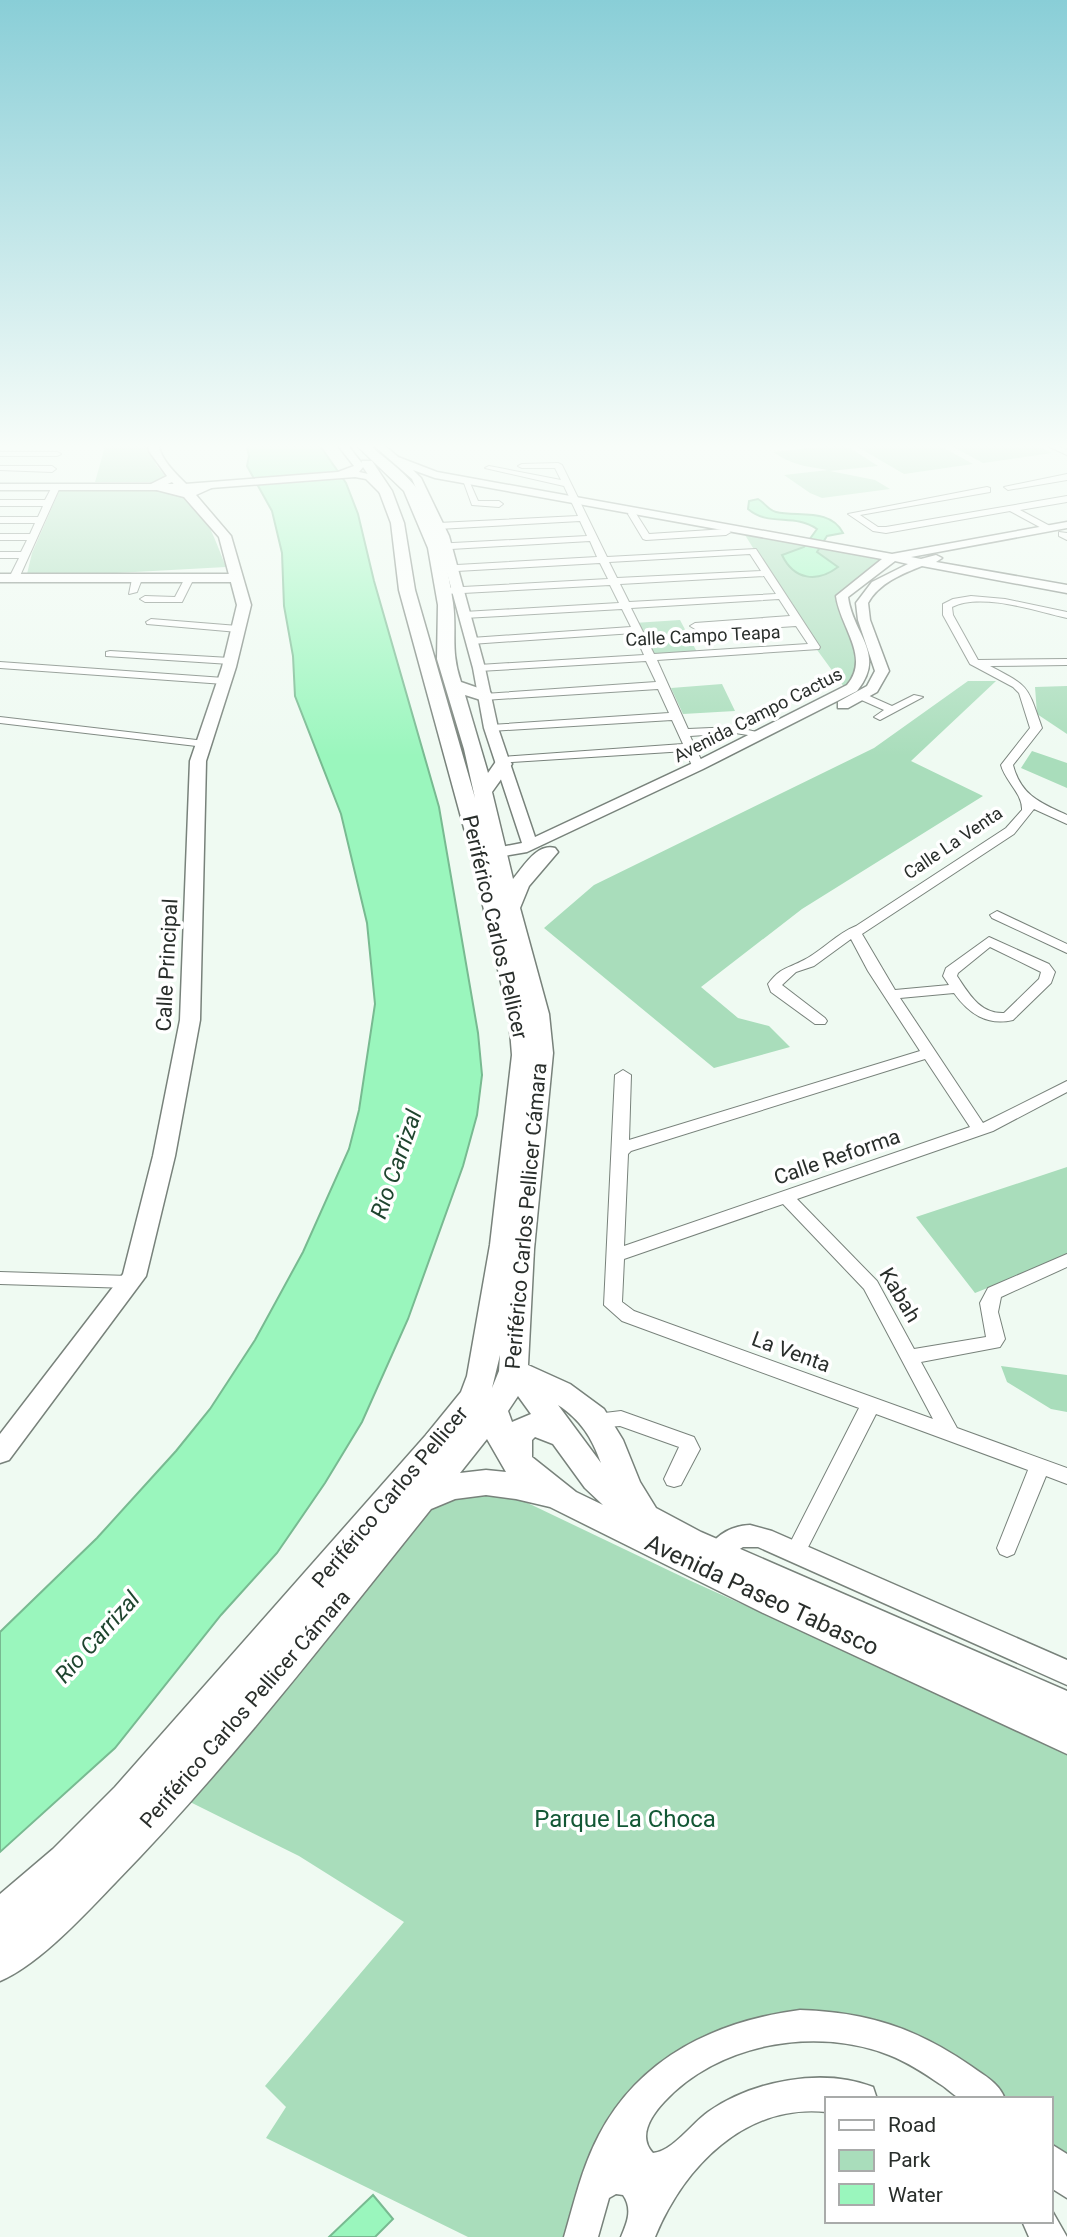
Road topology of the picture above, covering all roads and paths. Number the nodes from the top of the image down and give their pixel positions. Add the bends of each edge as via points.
1 (27, 547) edge
2 (228, 547) edge
3 (402, 547) edge
4 (437, 547) edge
5 (440, 547) edge
6 (518, 547) edge
7 (598, 547) edge
8 (823, 547) edge
9 (827, 547) edge
10 (949, 547) edge
11 (984, 547) edge
12 (0, 555) edge
13 (24, 555) junction
14 (441, 557) junction
15 (405, 558) junction
16 (891, 559) junction
17 (604, 560) junction
18 (918, 564) junction
19 (235, 573) junction
20 (768, 573) junction
21 (0, 577) edge
22 (15, 577) junction
23 (138, 579) junction
24 (189, 579) junction
25 (614, 582) junction
26 (451, 591) junction
27 (1067, 591) edge
28 (132, 592) dead end
29 (784, 596) junction
30 (145, 599) dead end
31 (626, 605) junction
32 (464, 615) junction
33 (1067, 615) edge
34 (798, 621) junction
35 (151, 622) dead end
36 (238, 629) junction
37 (637, 630) junction
38 (471, 641) junction
39 (110, 654) dead end
40 (650, 657) junction
41 (230, 661) junction
42 (1067, 662) edge
43 (976, 663) junction
44 (1000, 663) junction
45 (0, 665) edge
46 (479, 668) junction
47 (224, 681) junction
48 (1014, 683) junction
49 (453, 685) junction
50 (663, 685) junction
51 (861, 696) junction
52 (484, 697) junction
53 (918, 697) dead end
54 (892, 710) junction
55 (676, 716) junction
56 (880, 717) dead end
57 (0, 720) edge
58 (491, 729) junction
59 (684, 733) junction
60 (757, 735) junction
61 (205, 744) junction
62 (690, 747) junction
63 (503, 763) junction
64 (698, 766) junction
65 (482, 792) junction
66 (1028, 802) junction
67 (1067, 820) edge
68 (539, 849) junction
69 (491, 860) junction
70 (510, 907) junction
71 (997, 915) dead end
72 (858, 930) junction
73 (1067, 949) edge
74 (958, 988) junction
75 (890, 995) junction
76 (820, 1021) dead end
77 (928, 1053) junction
78 (623, 1075) dead end
79 (1067, 1086) edge
80 (979, 1129) junction
81 (620, 1154) junction
82 (786, 1197) junction
83 (615, 1255) junction
84 (1067, 1260) edge
85 (0, 1278) edge
86 (129, 1282) junction
87 (910, 1357) junction
88 (504, 1389) junction
89 (870, 1406) junction
90 (595, 1420) junction
91 (951, 1435) junction
92 (564, 1436) junction
93 (0, 1453) edge
94 (517, 1463) junction
95 (1040, 1466) junction
96 (1067, 1476) edge
97 (674, 1479) dead end
98 (421, 1500) junction
99 (565, 1501) junction
100 (658, 1526) junction
101 (1007, 1548) dead end
102 (718, 1553) junction
103 (795, 1553) junction
104 (1067, 1673) edge
105 (1067, 1708) edge
106 (1067, 1737) edge
107 (0, 1919) edge
108 (0, 1961) edge
109 (839, 2097) edge
110 (986, 2097) edge
111 (638, 2106) junction
112 (687, 2152) junction
113 (1053, 2164) edge
114 (1067, 2181) edge
115 (596, 2187) junction
116 (642, 2227) edge
117 (580, 2237) edge

1 - 13 street
2 - 19 main road, Calle Principal
3 - 15 main road, Periférico Carlos Pellicer
4 - 14 main road, Periférico Carlos Pellicer Cámara
5 - 14 street
6 - 14 street
7 - 17 street
8 - 16 street
9 - 16 street
10 - 16 street, Avenida Campo Cactus
11 - 18 street
12 - 13 street
13 - 22 street
14 - 15 main road
14 - 17 street
14 - 26 main road, Periférico Carlos Pellicer Cámara
15 - 69 main road, Periférico Carlos Pellicer via 407,590
16 - 18 street
16 - 60 street, Avenida Campo Cactus via 842,596 864,658 860,681
17 - 20 street, Calle Campo Teapa via 753,551
17 - 25 street
18 - 27 street
18 - 51 street via 885,579 861,603 881,671 872,689
19 - 22 street
19 - 24 street
19 - 36 main road, Calle Principal via 244,605
20 - 25 street
20 - 29 street, Calle Campo Teapa
21 - 22 street
22 - 23 street
23 - 24 street
23 - 28 street
24 - 30 street via 179,600
25 - 26 street
25 - 31 street
26 - 32 street
26 - 49 main road, Periférico Carlos Pellicer Cámara via 445,659
29 - 31 street
29 - 34 street, Calle Campo Teapa
31 - 32 street
31 - 37 street
32 - 38 street
33 - 43 street via 983,600 951,603 948,615
34 - 34 street via 695,626 700,629
34 - 40 street, Calle Campo Teapa via 815,647
35 - 36 street
36 - 41 main road, Calle Principal
37 - 38 street
37 - 40 street
38 - 46 street
39 - 41 street
40 - 46 street, Calle Campo Teapa
40 - 50 street
41 - 47 main road, Calle Principal
42 - 44 street
43 - 44 street
43 - 48 street
44 - 48 street
45 - 47 street
46 - 52 street
47 - 61 main road, Calle Principal
48 - 66 street, Calle La Venta via 1024,692 1036,728 1007,765 1007,772
49 - 52 main road
49 - 65 main road, Periférico Carlos Pellicer Cámara
50 - 52 street
50 - 55 street
51 - 54 street
51 - 68 street
52 - 58 street
53 - 54 street
54 - 56 street
55 - 58 street
55 - 59 street
57 - 61 street
58 - 63 street
59 - 60 street via 735,730
59 - 62 street
60 - 64 street, Avenida Campo Cactus
61 - 86 main road, Calle Principal via 198,761 190,1020 164,1156
62 - 63 street
62 - 64 street
63 - 65 main road
63 - 68 street
64 - 68 street, Avenida Campo Cactus
65 - 69 main road, Periférico Carlos Pellicer Cámara
66 - 67 street
66 - 72 street, Calle La Venta via 1026,817 1010,831
68 - 69 street via 531,860
68 - 70 main road
69 - 70 main road, Periférico Carlos Pellicer Cámara
69 - 88 main road, Periférico Carlos Pellicer via 524,1055 487,1344
70 - 88 main road, Periférico Carlos Pellicer Cámara via 536,1005 541,1043
71 - 73 street
72 - 75 street via 856,937
72 - 76 street, Calle La Venta via 809,963 791,969 775,984
74 - 74 street via 951,971 989,941 1048,972 1046,980 1004,1018 976,1013
74 - 75 street
75 - 77 street
77 - 80 street
77 - 81 street via 628,1144
78 - 81 street
79 - 80 street, Calle Reforma
80 - 82 street, Calle Reforma
81 - 83 street
82 - 83 street, Calle Reforma
82 - 87 street, Kabah via 871,1286
83 - 89 street, La Venta via 613,1300 617,1309
84 - 87 street via 994,1293 989,1308 994,1342
85 - 86 street
86 - 93 main road, Calle Principal
87 - 91 street, Kabah
88 - 90 main road via 550,1387
88 - 92 main road, Avenida Paseo Tabasco
88 - 94 main road, Avenida Paseo Tabasco via 507,1449
88 - 98 main road, Periférico Carlos Pellicer Cámara
88 - 107 main road, Periférico Carlos Pellicer via 401,1489 135,1792 61,1868
89 - 91 street, La Venta
89 - 103 street
90 - 97 street via 621,1418 687,1443 690,1449
90 - 100 main road via 608,1440 628,1493
91 - 95 street, La Venta
92 - 94 main road via 547,1426 526,1427 516,1437
92 - 100 main road, Avenida Paseo Tabasco via 610,1493
94 - 99 main road, Avenida Paseo Tabasco
95 - 96 street, La Venta
95 - 101 street
98 - 99 main road via 444,1488 479,1481 527,1488
98 - 108 main road, Periférico Carlos Pellicer Cámara via 249,1709 138,1833 62,1910
99 - 106 main road, Avenida Paseo Tabasco
100 - 102 main road, Avenida Paseo Tabasco
102 - 103 street, Avenida Paseo Tabasco via 730,1540 750,1535
102 - 105 main road, Avenida Paseo Tabasco
103 - 104 street, Avenida Paseo Tabasco
109 - 112 street via 806,2094 758,2104 719,2123
110 - 111 street via 904,2046 858,2030 813,2024 747,2033 704,2050 669,2075
111 - 112 street via 630,2134 639,2165 661,2170
111 - 115 street via 610,2147
112 - 116 street via 666,2178
113 - 114 street
115 - 116 street via 612,2177 632,2179 644,2195
115 - 117 street

